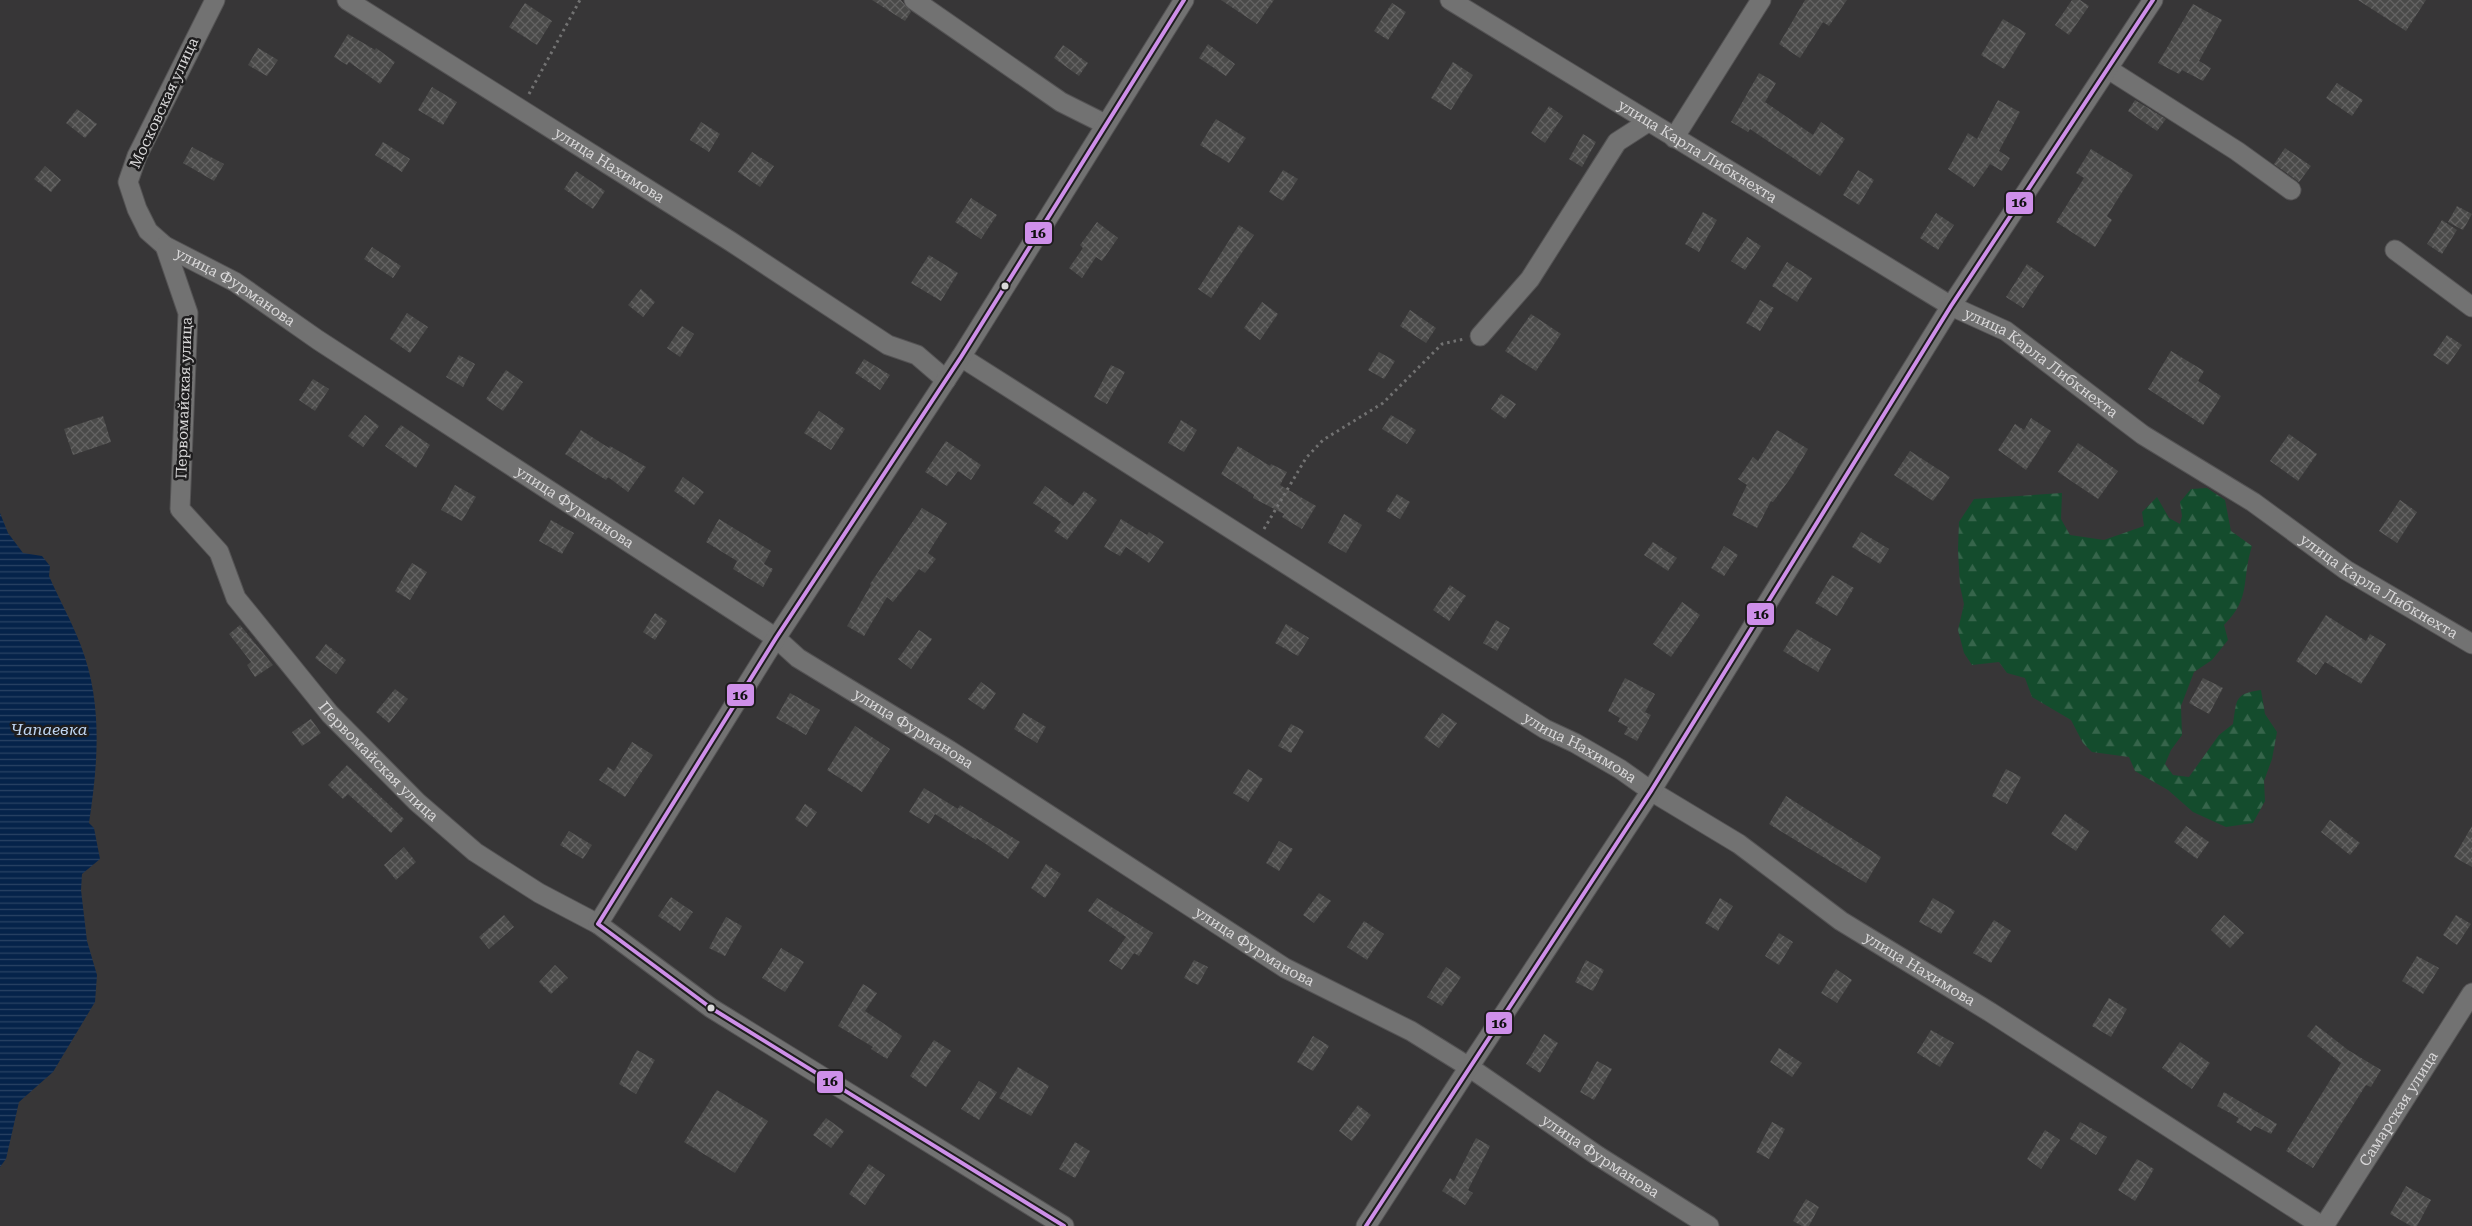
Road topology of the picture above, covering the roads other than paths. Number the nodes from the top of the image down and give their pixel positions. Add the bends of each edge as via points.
1 (215, 0) edge
2 (347, 0) edge
3 (914, 0) edge
4 (1184, 0) edge
5 (1450, 0) edge
6 (1761, 0) edge
7 (2153, 0) edge
8 (1470, 6) edge
9 (2108, 69) junction
10 (1648, 122) junction
11 (1105, 124) junction
12 (1674, 138) junction
13 (2291, 190) dead end
14 (136, 209) joint
15 (165, 246) junction
16 (2395, 250) dead end
17 (1951, 306) junction
18 (2472, 307) edge
19 (1480, 336) road end
20 (960, 357) junction
21 (946, 380) junction
22 (776, 638) junction
23 (2472, 644) edge
24 (1651, 792) junction
25 (598, 924) junction
26 (2472, 992) edge
27 (1468, 1067) junction
28 (1064, 1226) edge
29 (1366, 1226) edge
30 (1709, 1226) edge
31 (2323, 1226) edge

1 - 14 street, Московская улица via 137,156 128,182
2 - 21 street, улица Нахимова via 730,241 888,345 917,355
3 - 11 street via 1061,102
4 - 11 street
5 - 8 street, улица Карла Либкнехта
6 - 12 street
7 - 9 street
8 - 10 street, улица Карла Либкнехта
9 - 13 street via 2237,151
9 - 17 street
10 - 12 street, улица Карла Либкнехта
10 - 19 street via 1617,142 1530,279
11 - 20 street
12 - 17 street, улица Карла Либкнехта
14 - 15 street, улица Фурманова via 148,231
15 - 22 street, улица Фурманова via 235,282
15 - 25 street, Первомайская улица via 188,313 180,509 219,552 236,598 330,714 417,802 475,852 539,893
16 - 18 street
17 - 23 street, улица Карла Либкнехта via 2006,330 2143,435 2252,502 2346,570
17 - 24 street
20 - 21 street
20 - 24 street, улица Нахимова via 1545,729 1620,769
21 - 22 street
22 - 25 street
22 - 27 street, улица Фурманова via 798,658 949,750 1285,968 1411,1031
24 - 27 street
24 - 31 street, улица Нахимова via 1739,844 1841,921 1990,1012
25 - 28 street, Первомайская улица via 712,1008
26 - 31 street, Самарская улица
27 - 29 street
27 - 30 street, улица Фурманова via 1598,1156

